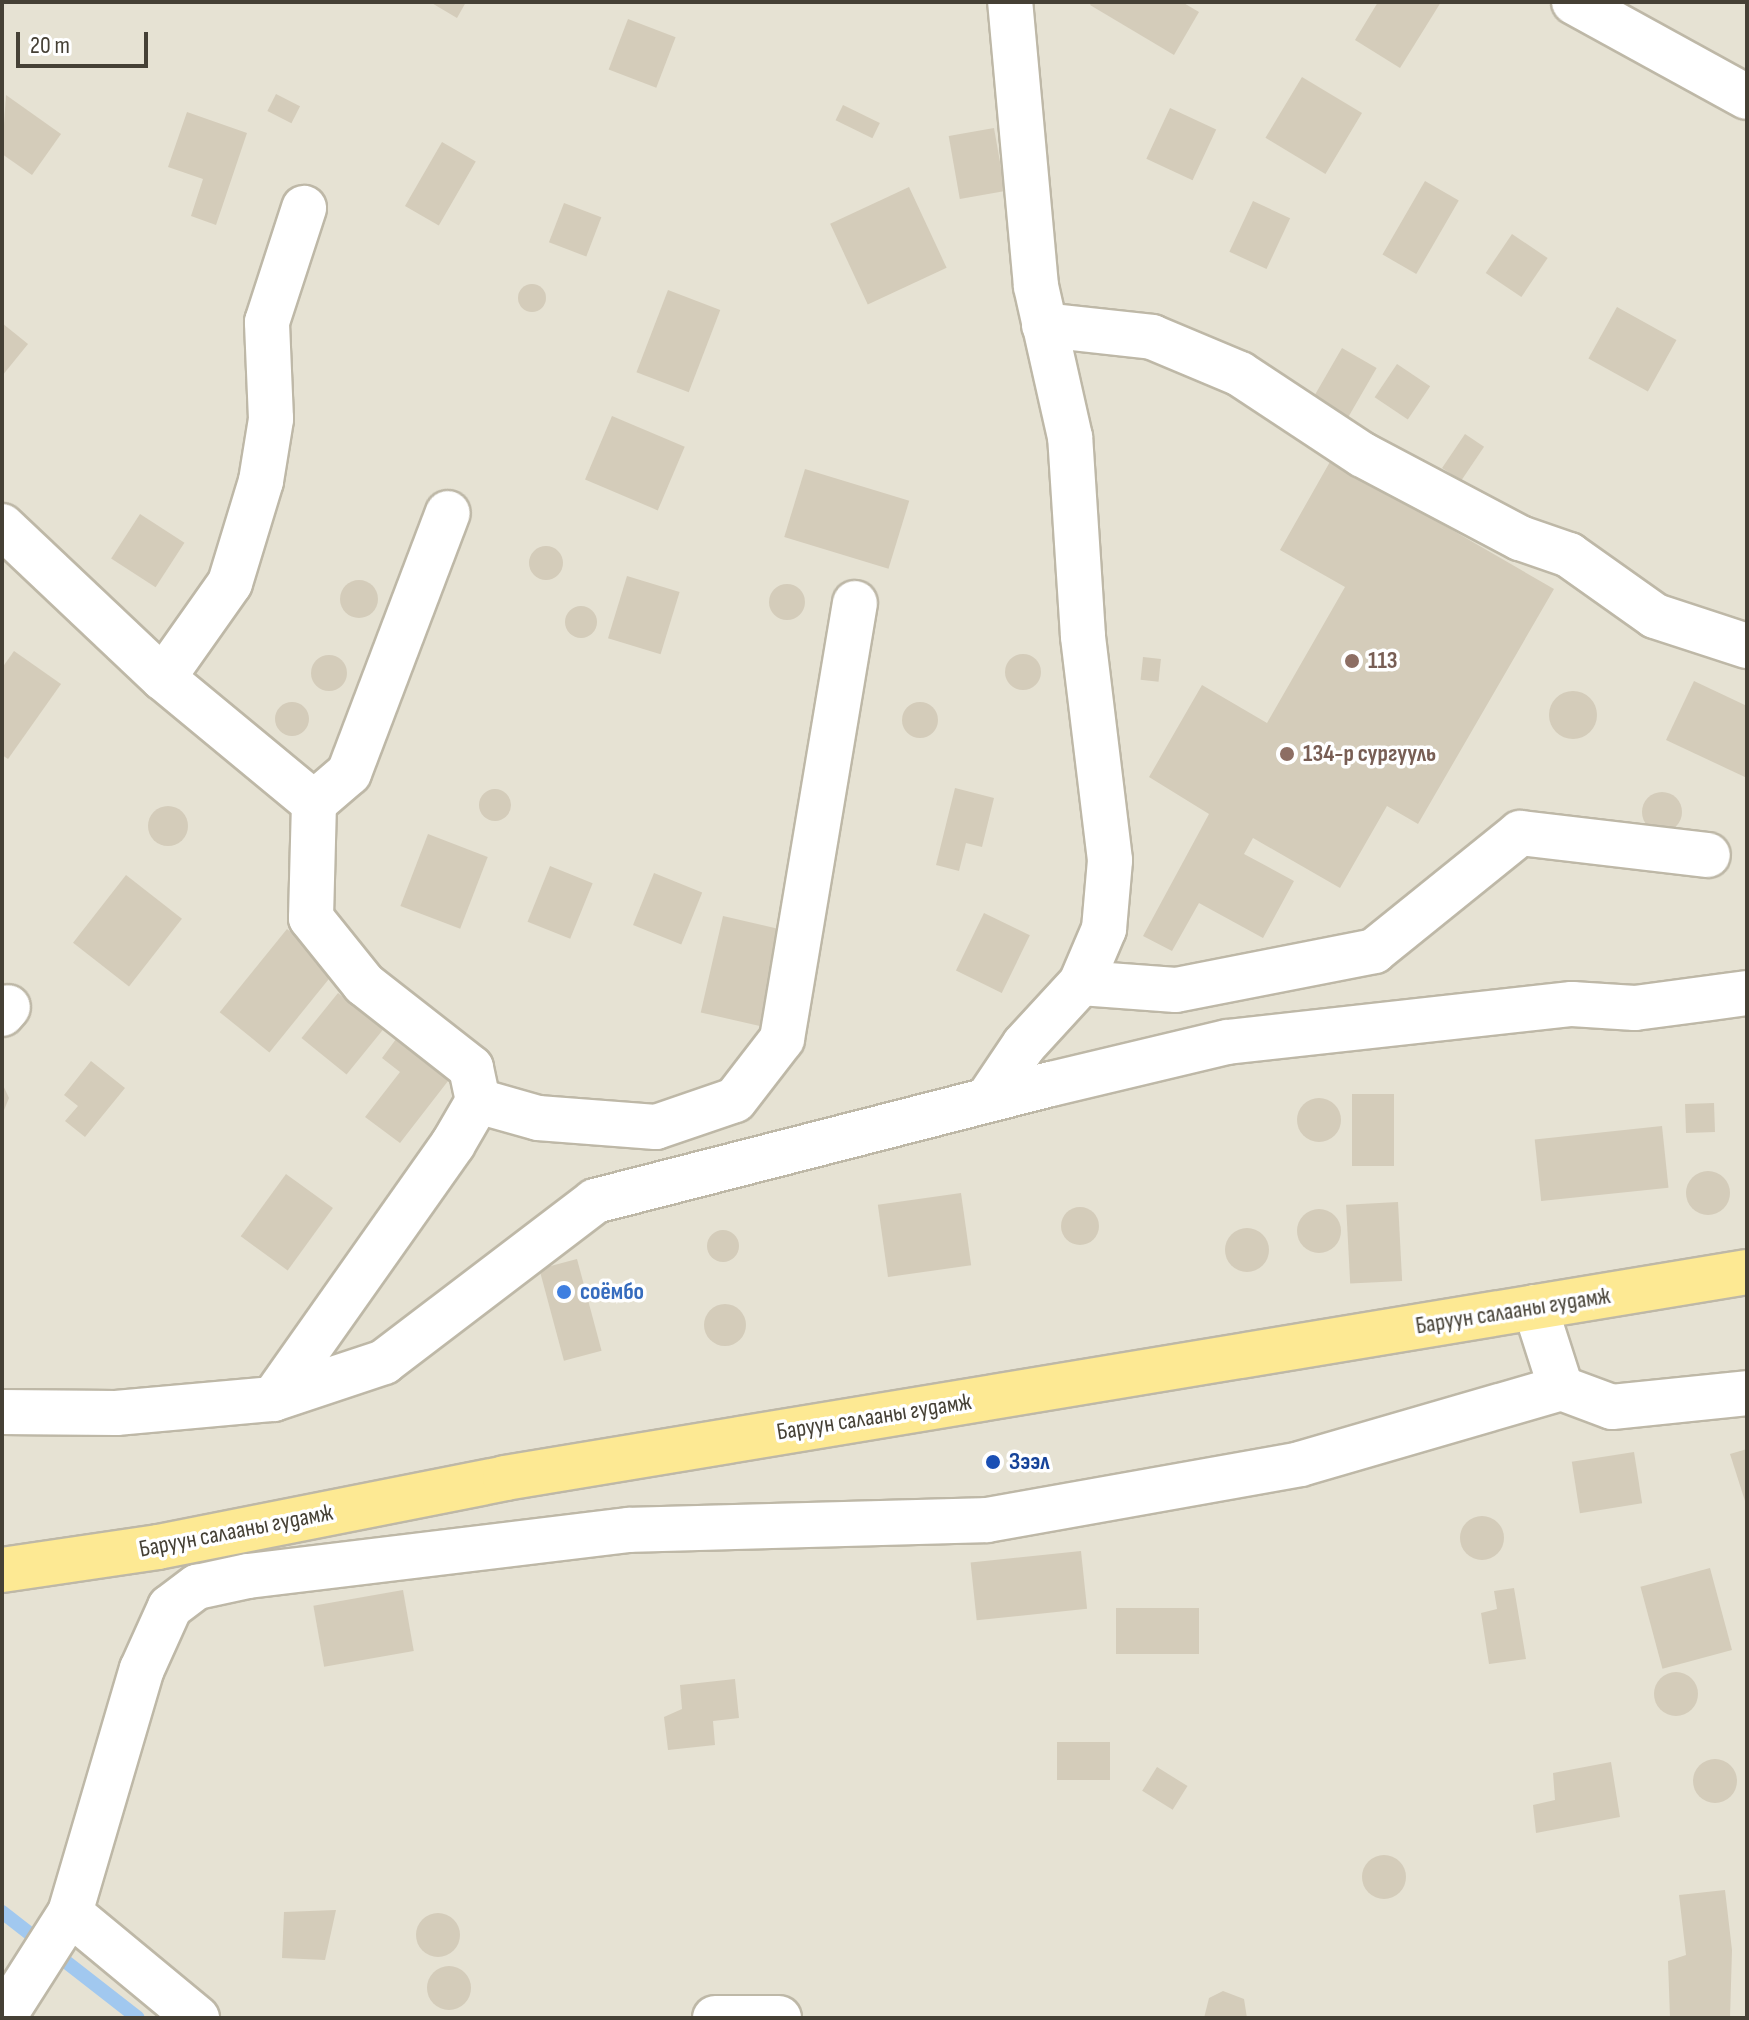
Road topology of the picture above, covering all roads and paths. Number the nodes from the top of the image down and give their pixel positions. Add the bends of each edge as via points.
1 (1010, 2) edge
2 (1574, 2) edge
3 (1747, 97) edge
4 (304, 208) dead end
5 (1044, 325) junction
6 (448, 513) dead end
7 (2, 526) edge
8 (855, 603) dead end
9 (1747, 646) edge
10 (163, 678) junction
11 (314, 803) junction
12 (1708, 855) dead end
13 (1081, 983) junction
14 (1747, 993) edge
15 (987, 1100) junction
16 (478, 1101) junction
17 (1747, 1272) edge
18 (1535, 1307) junction
19 (1561, 1388) junction
20 (1747, 1393) edge
21 (273, 1399) junction
22 (2, 1412) edge
23 (2, 1570) edge
24 (70, 1913) junction
25 (3, 2018) edge
26 (197, 2018) edge
27 (715, 2018) edge
28 (779, 2018) edge

1 - 5 street
2 - 3 street
4 - 10 street via 267,322 271,419 261,481 230,583
5 - 9 street via 1152,337 1240,374 1363,455 1520,538 1569,555 1655,616
5 - 13 street via 1070,437 1083,636 1110,860 1104,929
6 - 11 street via 349,773
7 - 10 street
8 - 16 street via 782,1039 735,1100 656,1127 538,1118
10 - 11 street
11 - 16 street via 311,918 364,984 471,1068
12 - 13 street via 1520,833 1374,951 1176,990
13 - 15 street via 1024,1045
14 - 15 street via 1635,1008 1572,1004 1227,1042
15 - 21 street via 595,1201 384,1362
16 - 21 street via 422,1192
17 - 18 main road, Баруун салааны гудамж
18 - 19 street
18 - 23 main road, Баруун салааны гудамж via 505,1478 158,1547
19 - 20 street via 1612,1407
19 - 24 street via 1300,1464 987,1520 629,1530 197,1587 170,1607 142,1669
21 - 22 street via 116,1413
24 - 25 street
24 - 26 street
27 - 28 street

